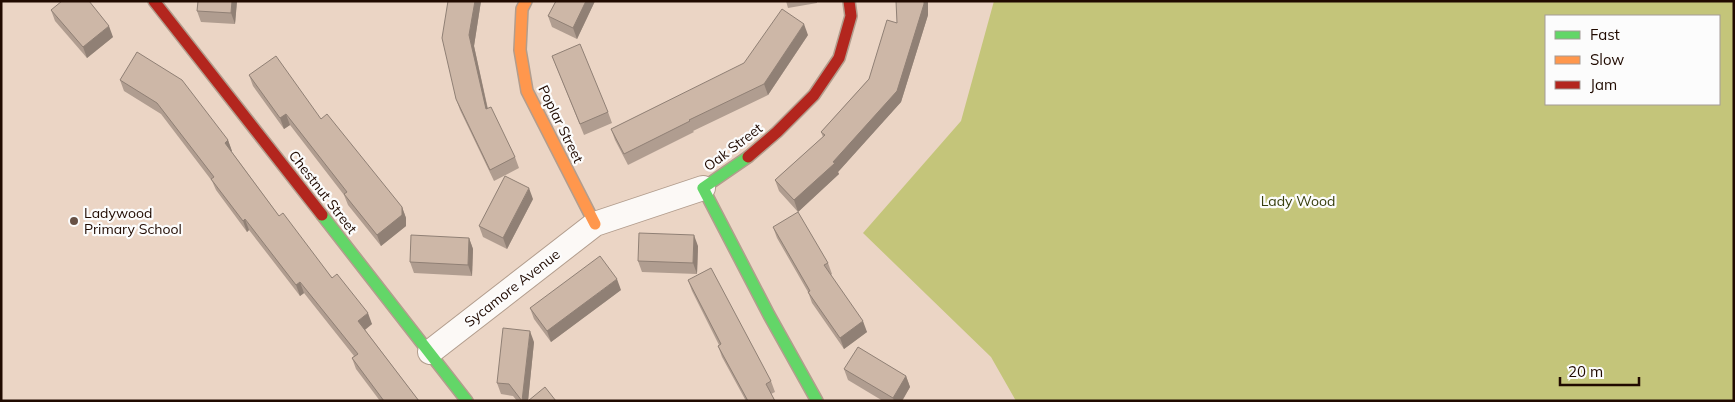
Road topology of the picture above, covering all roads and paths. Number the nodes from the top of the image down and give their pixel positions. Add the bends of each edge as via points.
1 (154, 1) edge
2 (526, 1) edge
3 (849, 1) edge
4 (703, 188) junction
5 (595, 224) junction
6 (430, 352) junction
7 (467, 401) edge
8 (817, 401) edge

1 - 6 street, Chestnut Street
2 - 5 street, Poplar Street via 522,9 520,50 527,91
3 - 4 street, Oak Street via 851,16 839,58 814,96 747,158
4 - 5 street, Sycamore Avenue
4 - 8 street, Oak Street
5 - 6 street, Sycamore Avenue
6 - 7 street, Chestnut Street

